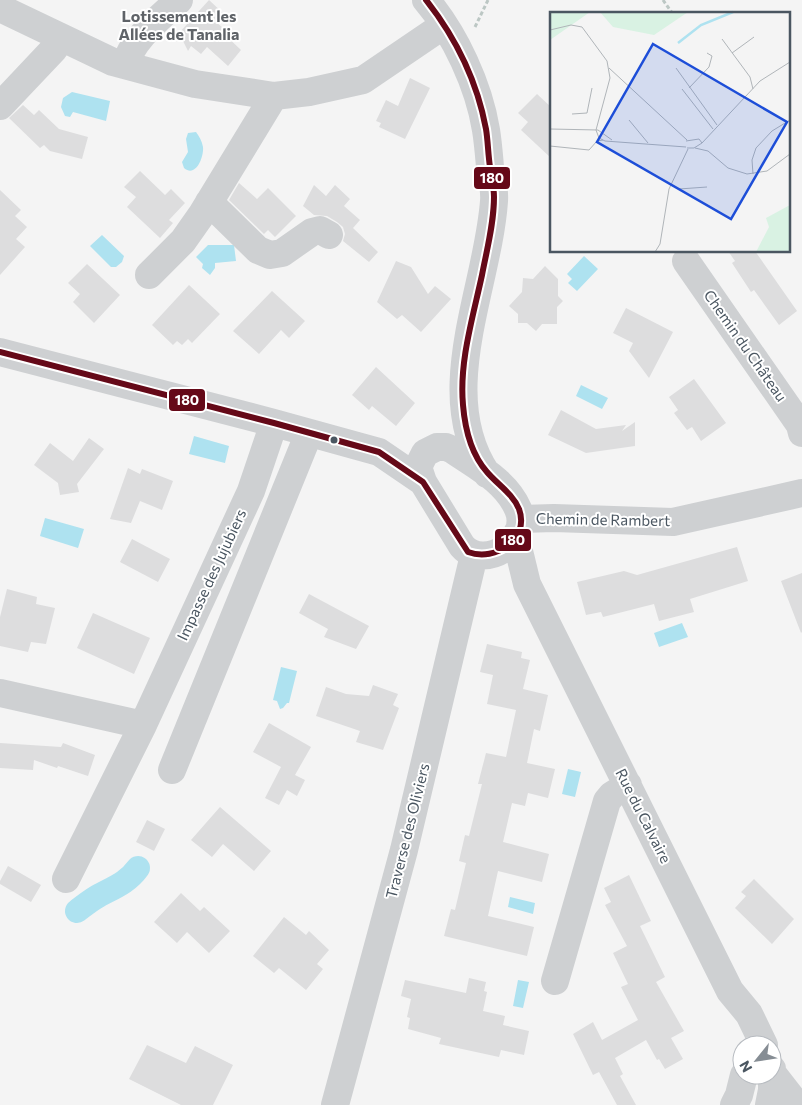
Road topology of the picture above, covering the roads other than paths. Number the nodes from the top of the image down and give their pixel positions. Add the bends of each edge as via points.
1 (178, 0) edge
2 (426, 0) edge
3 (0, 8) edge
4 (444, 25) junction
5 (61, 38) junction
6 (125, 65) junction
7 (274, 96) junction
8 (0, 106) edge
9 (209, 202) junction
10 (329, 235) dead end
11 (686, 261) dead end
12 (149, 276) dead end
13 (0, 352) edge
14 (464, 414) junction
15 (274, 423) junction
16 (309, 433) junction
17 (802, 433) edge
18 (434, 448) junction
19 (379, 452) junction
20 (487, 474) junction
21 (423, 482) junction
22 (802, 493) edge
23 (519, 526) junction
24 (480, 555) junction
25 (527, 584) junction
26 (0, 693) edge
27 (143, 725) junction
28 (172, 770) dead end
29 (628, 785) junction
30 (66, 879) dead end
31 (555, 981) dead end
32 (730, 991) junction
33 (742, 1035) edge
34 (759, 1035) edge
35 (742, 1085) edge
36 (772, 1085) edge
37 (782, 1085) edge
38 (335, 1105) edge
39 (734, 1105) edge
40 (769, 1105) edge
41 (797, 1105) edge

1 - 6 street via 136,43
2 - 4 street
3 - 5 street
4 - 7 street via 363,80
4 - 14 street via 474,87 486,128 494,200 465,361 462,384
5 - 6 street
5 - 8 street
6 - 7 street via 195,84
7 - 9 street
9 - 10 street via 258,250 270,254 282,253 312,232 320,230
9 - 12 street via 183,241
11 - 17 street, Chemin du Château via 800,425
13 - 15 street
14 - 18 street via 455,434
14 - 20 street via 473,448
15 - 16 street
15 - 27 street, Impasse des Jujubiers via 251,491
16 - 19 street
16 - 28 street
18 - 19 street
18 - 20 street via 446,447
18 - 21 street via 418,467
19 - 21 street
20 - 23 street, Rue du Calvaire via 512,499 518,509
21 - 24 street, Rue du Calvaire via 462,546 468,552
22 - 23 street, Chemin de Rambert via 673,522 554,518
23 - 24 street via 505,549
23 - 25 street, Rue du Calvaire via 518,551
24 - 25 street, Rue du Calvaire via 502,563
24 - 38 street, Traverse des Oliviers
25 - 29 street, Rue du Calvaire
26 - 27 street
27 - 30 street, Impasse des Jujubiers
29 - 31 street via 612,794 607,801
29 - 32 street, Rue du Calvaire
32 - 33 street
32 - 34 street, Rue du Calvaire via 749,1014
35 - 39 street
36 - 40 street
37 - 41 street

